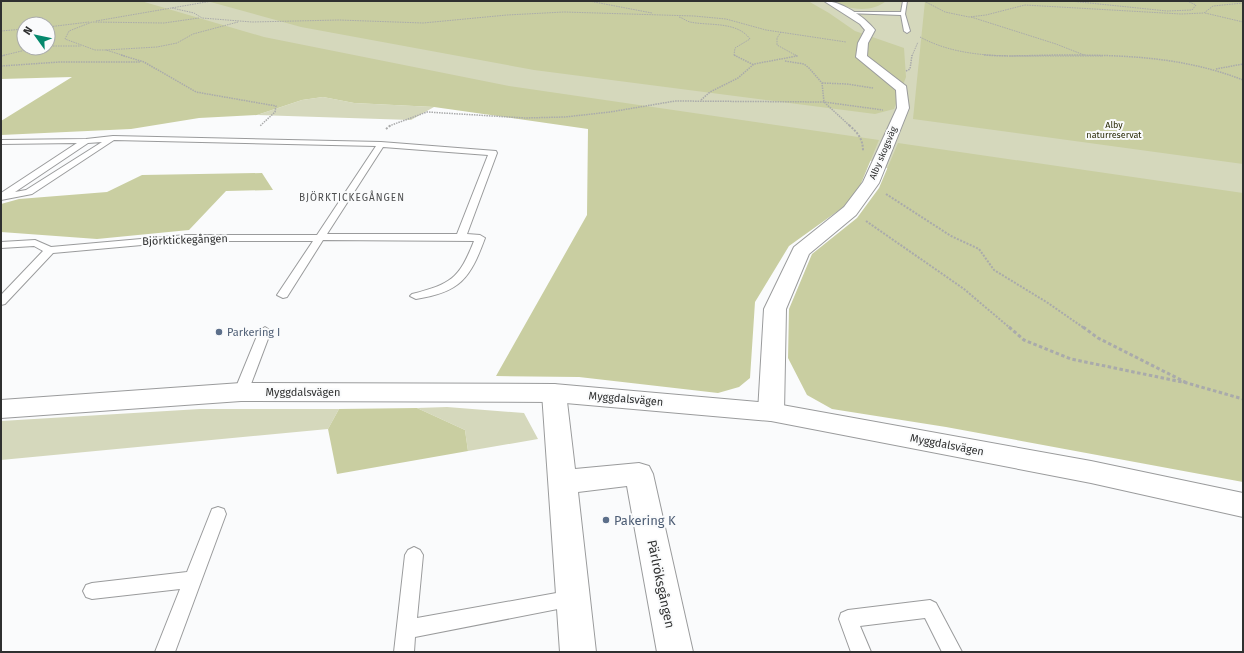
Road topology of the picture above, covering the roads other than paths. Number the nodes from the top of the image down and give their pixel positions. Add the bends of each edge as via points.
1 (828, 1) edge
2 (905, 1) edge
3 (849, 12) junction
4 (903, 14) junction
5 (906, 32) dead end
6 (113, 138) junction
7 (86, 141) junction
8 (1, 142) edge
9 (381, 144) junction
10 (1, 197) edge
11 (461, 237) junction
12 (320, 238) junction
13 (1, 245) edge
14 (50, 250) junction
15 (283, 295) dead end
16 (416, 296) dead end
17 (1, 302) edge
18 (265, 331) dead end
19 (241, 392) junction
20 (554, 392) junction
21 (1, 409) edge
22 (771, 412) junction
23 (563, 482) junction
24 (1243, 505) edge
25 (218, 514) dead end
26 (414, 555) dead end
27 (194, 579) junction
28 (92, 591) dead end
29 (573, 598) junction
30 (407, 629) junction
31 (165, 652) edge
32 (404, 652) edge
33 (578, 652) edge
34 (675, 652) edge
35 (861, 652) edge
36 (952, 652) edge

1 - 3 street
2 - 4 lane
3 - 4 lane
3 - 22 street, Alby skogsväg via 870,30 862,43 861,57 894,80 902,91 903,108 871,183 850,211 800,251 775,309
4 - 5 lane
6 - 7 lane
6 - 9 lane
6 - 10 lane via 30,192
7 - 8 lane
7 - 10 lane
9 - 11 lane via 493,153
9 - 12 lane
11 - 12 lane, Björktickegången
11 - 16 lane, Björktickegången via 480,238 471,261 458,281 434,294
12 - 14 lane, Björktickegången via 186,238
12 - 15 lane
13 - 14 lane, Björktickegången via 35,243
14 - 17 lane
18 - 19 lane
19 - 20 street, Myggdalsvägen
19 - 21 street, Myggdalsvägen
20 - 22 street, Myggdalsvägen
20 - 23 street
22 - 24 street, Myggdalsvägen via 1091,472
23 - 29 street
23 - 34 street, Pärlröksgången via 639,474
25 - 27 lane
26 - 30 lane
27 - 28 lane
27 - 31 lane
29 - 30 lane
29 - 33 street
30 - 32 lane
35 - 36 lane via 848,619 930,609

